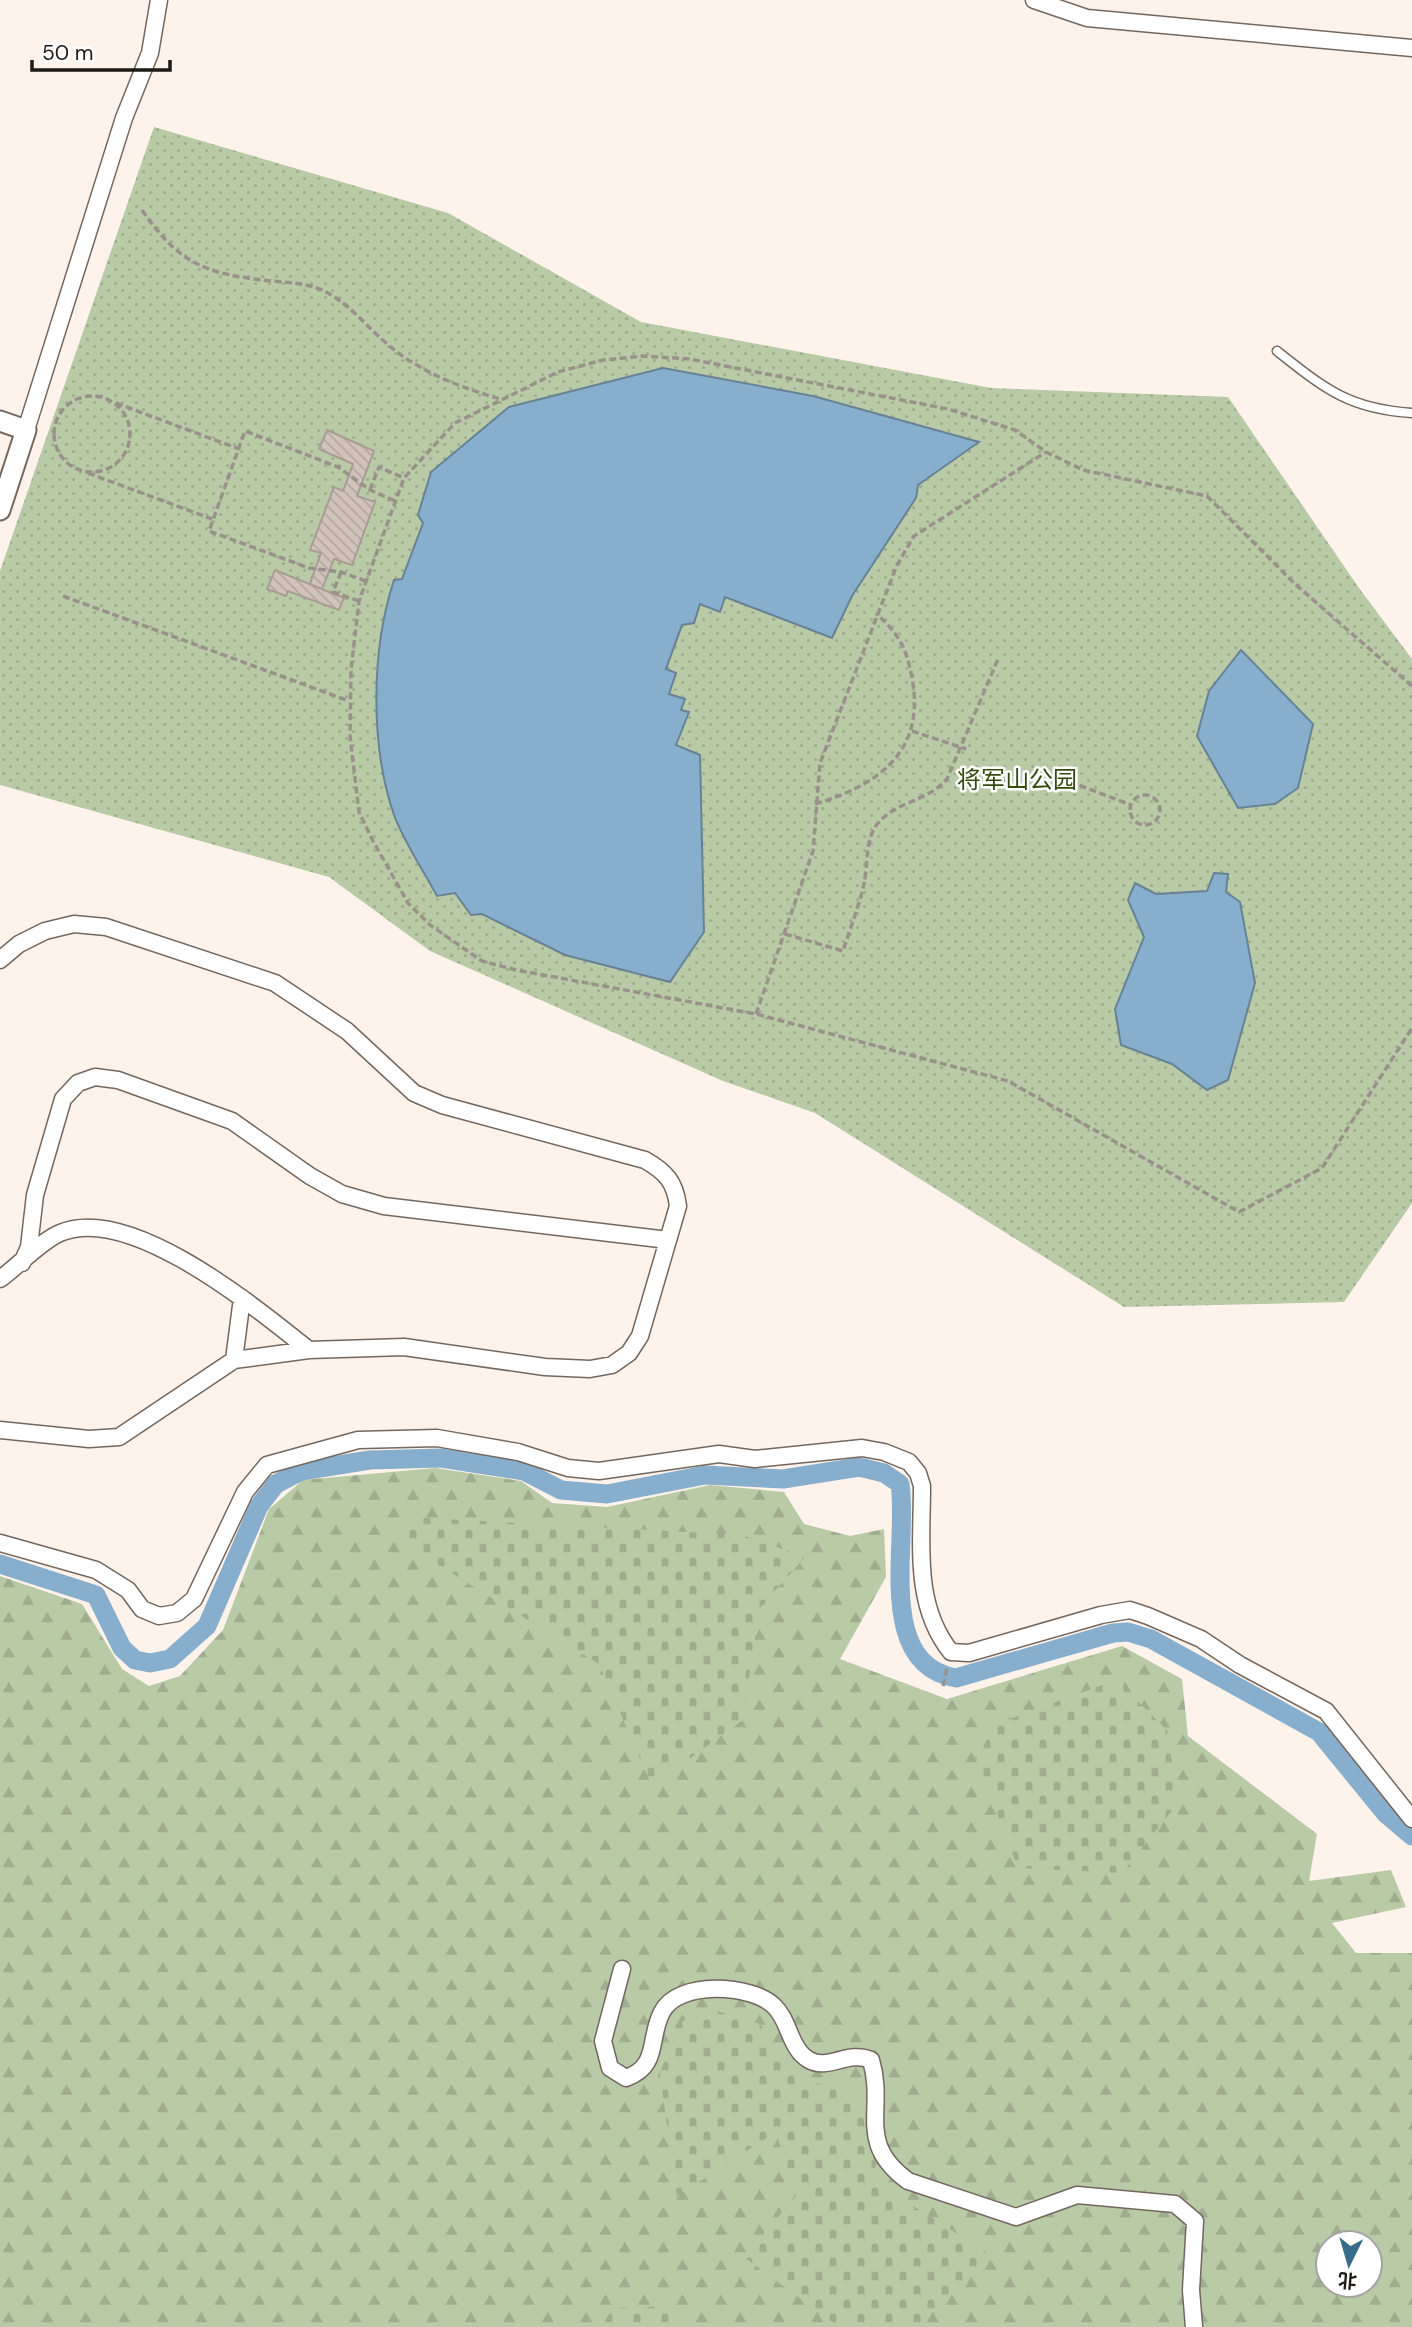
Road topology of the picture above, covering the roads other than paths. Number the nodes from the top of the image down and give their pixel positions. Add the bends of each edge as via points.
1 (159, 0) edge
2 (1034, 0) edge
3 (1412, 48) edge
4 (1278, 351) dead end
5 (1412, 413) edge
6 (0, 421) edge
7 (26, 430) junction
8 (0, 510) edge
9 (0, 960) edge
10 (668, 1240) junction
11 (22, 1263) junction
12 (0, 1279) edge
13 (243, 1298) junction
14 (309, 1350) junction
15 (234, 1360) junction
16 (0, 1430) edge
17 (0, 1544) edge
18 (1412, 1819) edge
19 (622, 1969) dead end
20 (1194, 2327) edge

1 - 7 street via 150,53 124,118
2 - 3 street via 1087,18
4 - 5 lane via 1328,391 1382,411
6 - 7 street
7 - 8 street
9 - 10 street via 45,931 74,924 106,928 275,983 347,1031 414,1093 442,1105 645,1160 664,1171 676,1189 678,1206
10 - 11 street via 384,1206 342,1194 232,1121 118,1080 95,1077 78,1083 64,1099 35,1195 29,1247
10 - 14 street via 640,1336 629,1353 612,1364 590,1369 545,1367 404,1347
11 - 12 street
11 - 13 street via 59,1234 88,1227 120,1231 153,1244
13 - 14 street
13 - 15 street
14 - 15 street
15 - 16 street via 119,1437 89,1439
17 - 18 street via 96,1570 128,1590 142,1609 159,1616 177,1613 194,1599 239,1502 267,1465 358,1440 438,1437 598,1471 719,1454 755,1459 862,1448 884,1452 909,1462 918,1473 925,1599 936,1634 951,1652 970,1653 1101,1615 1130,1610 1148,1616 1201,1639 1326,1711
19 - 20 street via 603,2040 610,2068 626,2078 640,2073 648,2062 669,2000 690,1991 726,1988 776,2007 798,2050 811,2061 824,2063 859,2055 871,2060 876,2144 908,2181 1016,2217 1077,2195 1175,2204 1195,2221

